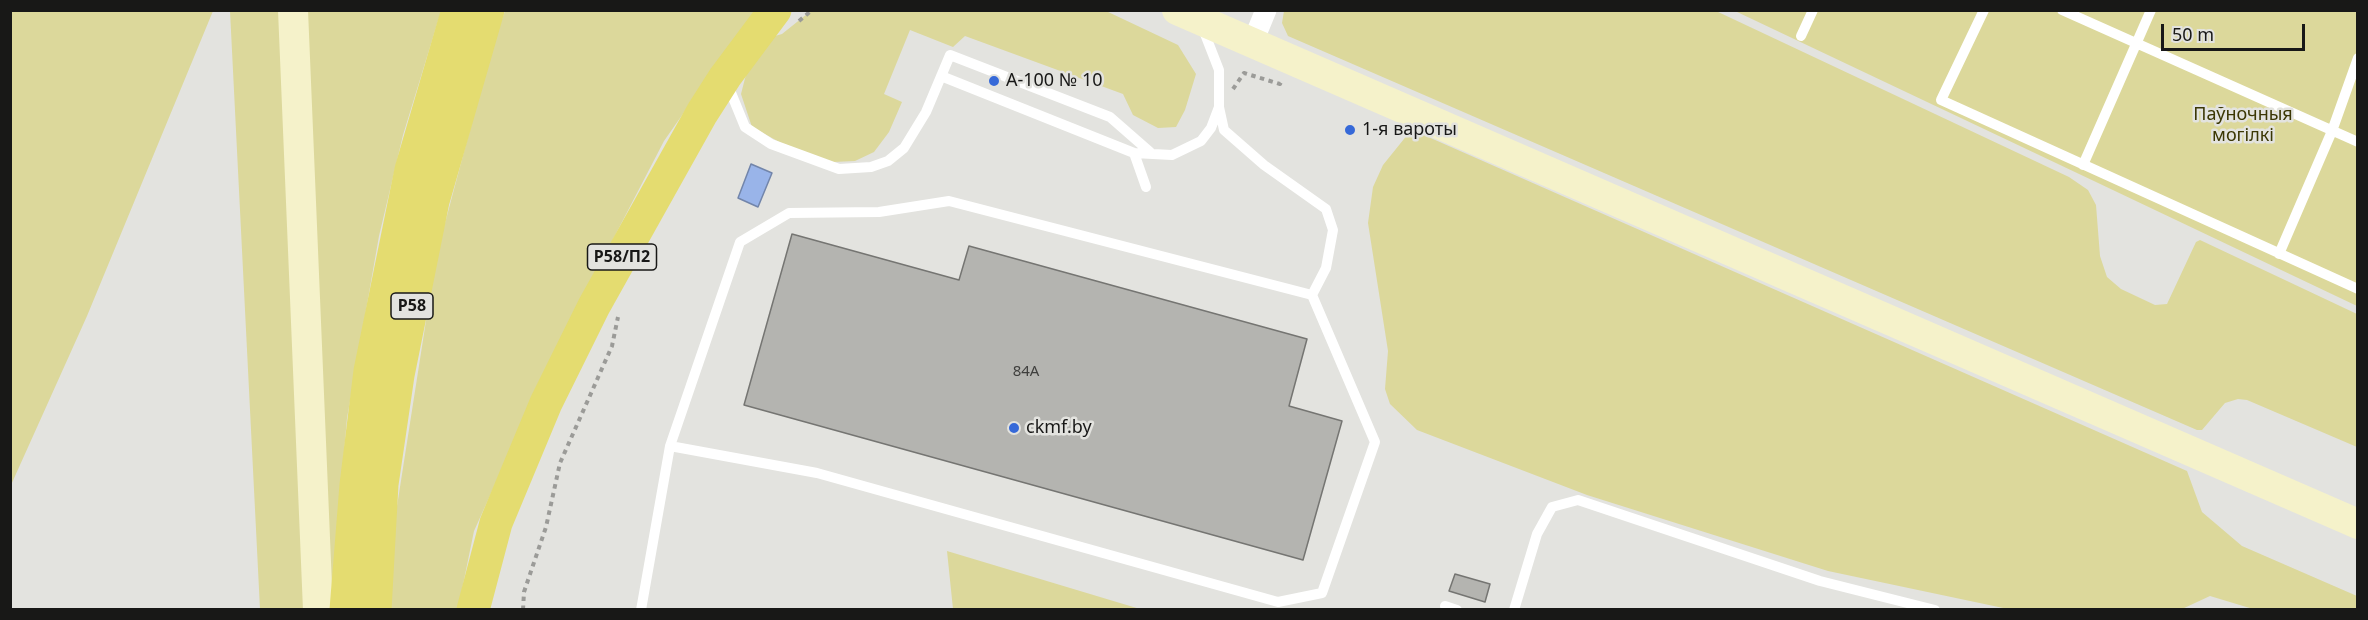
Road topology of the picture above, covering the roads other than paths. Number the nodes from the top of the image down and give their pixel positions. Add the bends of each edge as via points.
1 (293, 10) edge
2 (458, 10) edge
3 (488, 10) edge
4 (1266, 10) edge
5 (1813, 10) edge
6 (1984, 10) edge
7 (2062, 10) edge
8 (2151, 10) edge
9 (1192, 14) edge
10 (783, 19) edge
11 (1802, 36) dead end
12 (1252, 44) junction
13 (2136, 44) junction
14 (2358, 58) edge
15 (941, 76) junction
16 (725, 77) junction
17 (1219, 107) junction
18 (2332, 131) junction
19 (2358, 142) edge
20 (1150, 152) junction
21 (1134, 153) junction
22 (2083, 165) junction
23 (1146, 187) dead end
24 (2279, 254) junction
25 (2358, 289) edge
26 (1312, 295) junction
27 (670, 446) junction
28 (2358, 524) edge
29 (1445, 606) dead end
30 (318, 609) edge
31 (346, 609) edge
32 (375, 609) edge
33 (473, 609) edge
34 (641, 609) edge
35 (1457, 609) edge
36 (1514, 609) edge
37 (1935, 609) edge

1 - 30 main road
2 - 31 highway, Р58 via 411,170 370,371
3 - 32 highway, Р58 via 433,201 398,375 382,484
4 - 12 street
5 - 11 lane
6 - 22 lane via 1941,100
7 - 13 lane
8 - 13 lane
9 - 12 main road
9 - 17 lane via 1209,39 1219,70
10 - 16 highway, Р58/П2
12 - 28 main road
13 - 18 lane
13 - 22 lane
14 - 18 lane
15 - 16 lane via 926,112 904,148 888,161 871,167 839,169 771,144 745,127
15 - 20 lane via 950,55 1110,117
15 - 21 lane
16 - 33 highway, Р58/П2 via 594,306 546,403 496,523
17 - 20 lane via 1211,128 1195,145 1172,155
17 - 26 lane via 1224,130 1240,146 1326,209 1333,230 1326,268
18 - 19 lane
18 - 24 lane
20 - 21 lane
21 - 23 lane
22 - 24 lane
24 - 25 lane
26 - 27 lane via 949,201 879,212 789,213 740,242
26 - 27 lane via 1375,442 1322,593 1278,602 817,473
27 - 34 lane
29 - 35 lane
36 - 37 lane via 1537,534 1552,507 1578,500 1820,581

